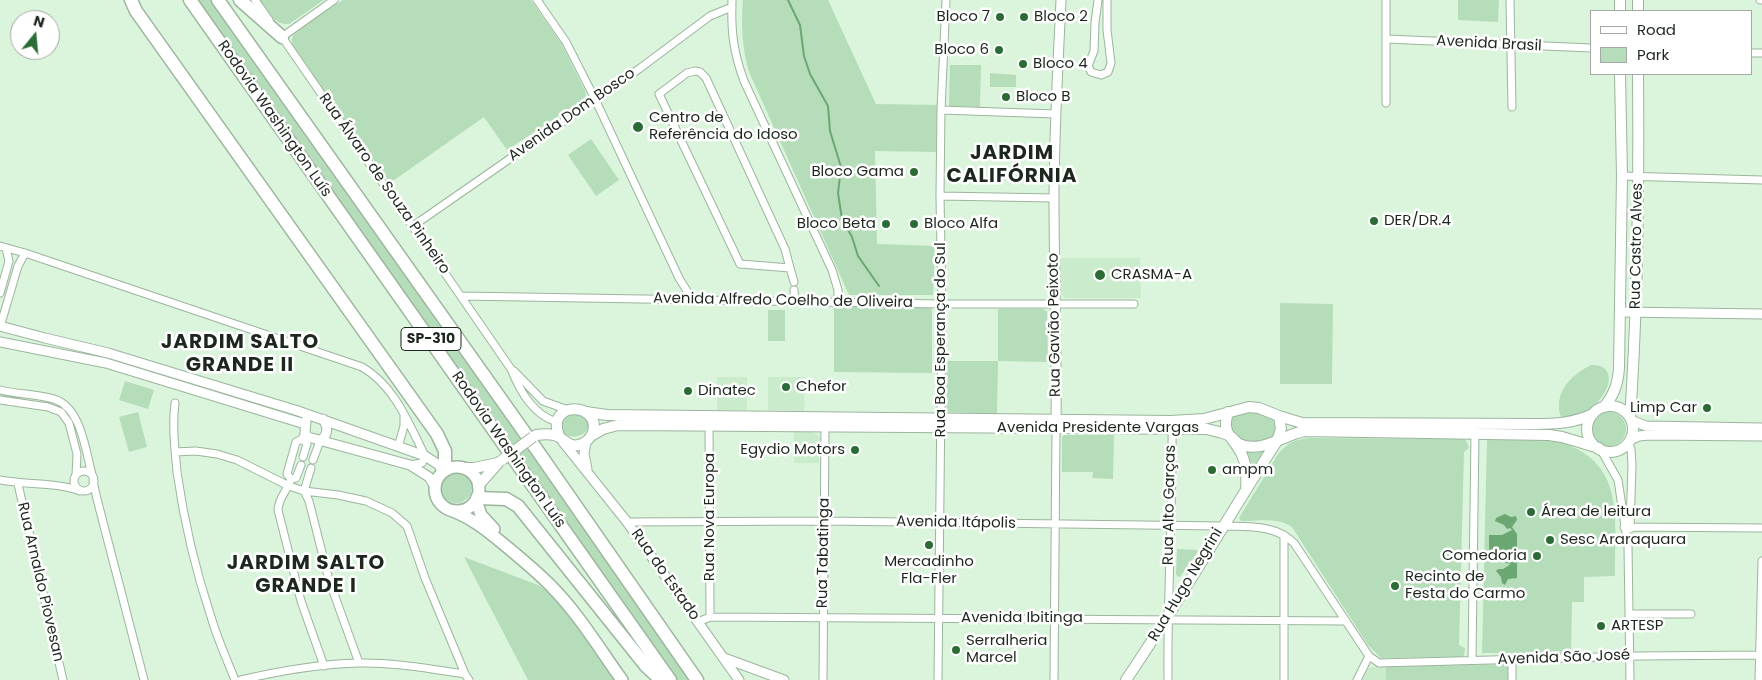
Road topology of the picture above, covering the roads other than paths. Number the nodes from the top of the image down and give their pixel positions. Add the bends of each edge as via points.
1 (131, 0) edge
2 (190, 0) edge
3 (218, 0) edge
4 (240, 0) edge
5 (255, 0) edge
6 (334, 0) edge
7 (537, 0) edge
8 (946, 0) edge
9 (1061, 0) edge
10 (1098, 0) edge
11 (1107, 0) edge
12 (1386, 0) edge
13 (1510, 0) edge
14 (732, 4) edge
15 (282, 37) junction
16 (1387, 39) junction
17 (1510, 44) junction
18 (1590, 48) edge
19 (1620, 75) edge
20 (1638, 75) edge
21 (595, 99) junction
22 (1386, 103) dead end
23 (1512, 107) dead end
24 (941, 110) junction
25 (1055, 114) junction
26 (1622, 176) junction
27 (1639, 176) junction
28 (1762, 180) edge
29 (940, 196) junction
30 (1054, 198) junction
31 (413, 226) junction
32 (3, 247) edge
33 (25, 253) junction
34 (790, 268) junction
35 (794, 282) dead end
36 (794, 290) dead end
37 (0, 293) edge
38 (462, 296) junction
39 (692, 299) junction
40 (795, 301) junction
41 (838, 301) junction
42 (1054, 303) junction
43 (942, 304) junction
44 (1134, 304) dead end
45 (1621, 312) junction
46 (1636, 312) junction
47 (1762, 314) edge
48 (0, 326) edge
49 (0, 342) edge
50 (512, 369) junction
51 (208, 384) junction
52 (0, 390) edge
53 (205, 394) junction
54 (0, 400) edge
55 (176, 403) dead end
56 (1604, 407) junction
57 (568, 410) junction
58 (586, 412) junction
59 (1228, 412) junction
60 (404, 414) junction
61 (1593, 414) junction
62 (309, 415) junction
63 (1278, 416) junction
64 (323, 419) junction
65 (1630, 419) junction
66 (709, 420) junction
67 (941, 422) junction
68 (556, 423) junction
69 (1056, 423) junction
70 (1172, 424) junction
71 (825, 426) junction
72 (1762, 428) edge
73 (304, 432) junction
74 (1475, 433) junction
75 (535, 436) junction
76 (1229, 436) junction
77 (1762, 437) edge
78 (561, 439) junction
79 (588, 439) junction
80 (320, 441) junction
81 (1277, 441) junction
82 (1629, 442) junction
83 (398, 448) junction
84 (1600, 449) junction
85 (175, 452) junction
86 (425, 456) junction
87 (500, 461) junction
88 (410, 465) junction
89 (461, 468) junction
90 (444, 471) junction
91 (588, 472) junction
92 (75, 476) junction
93 (93, 479) junction
94 (0, 480) edge
95 (290, 482) junction
96 (18, 484) junction
97 (61, 486) junction
98 (435, 487) junction
99 (1246, 490) junction
100 (82, 491) junction
101 (304, 491) junction
102 (477, 495) junction
103 (97, 499) junction
104 (450, 510) junction
105 (825, 521) junction
106 (627, 522) junction
107 (710, 522) junction
108 (941, 522) junction
109 (1056, 524) junction
110 (1171, 525) junction
111 (1223, 526) junction
112 (1627, 527) junction
113 (1762, 528) edge
114 (1284, 535) junction
115 (1762, 562) edge
116 (1629, 614) junction
117 (1691, 614) dead end
118 (824, 616) junction
119 (710, 617) junction
120 (939, 617) junction
121 (1054, 618) junction
122 (1168, 619) junction
123 (1285, 620) junction
124 (1346, 621) junction
125 (698, 622) junction
126 (1760, 655) edge
127 (1369, 656) junction
128 (1630, 656) junction
129 (723, 658) junction
130 (1512, 659) junction
131 (1472, 660) junction
132 (359, 663) junction
133 (324, 666) junction
134 (467, 677) edge
135 (63, 680) edge
136 (144, 680) edge
137 (235, 680) edge
138 (241, 680) edge
139 (622, 680) edge
140 (630, 680) edge
141 (661, 680) edge
142 (670, 680) edge
143 (697, 680) edge
144 (739, 680) edge
145 (784, 680) edge
146 (824, 680) edge
147 (938, 680) edge
148 (1054, 680) edge
149 (1126, 680) edge
150 (1168, 680) edge
151 (1284, 680) edge
152 (1357, 680) edge
153 (1512, 680) edge
154 (1630, 680) edge
155 (1759, 680) edge

1 - 90 highway via 437,434 445,452
2 - 142 highway, Rodovia Washington Luís / SP-310
3 - 143 highway, Rodovia Washington Luís / SP-310
4 - 15 highway
5 - 15 street, Rua Álvaro de Souza Pinheiro
6 - 15 street
7 - 21 street via 566,42
8 - 24 street, Rua Boa Esperança do Sul
9 - 25 street, Rua Gavião Peixoto
10 - 11 street via 1094,50 1088,66 1091,72 1101,75 1108,72 1111,63 1106,30
12 - 16 street
13 - 17 street
14 - 21 street, Avenida Dom Bosco via 710,16
14 - 41 street via 735,57 832,270
15 - 31 street, Rua Álvaro de Souza Pinheiro
16 - 17 street, Avenida Brasil
16 - 22 street
17 - 18 street, Avenida Brasil
17 - 23 street
19 - 26 main road, Rua Castro Alves
20 - 27 main road, Rua Castro Alves
21 - 31 street, Avenida Dom Bosco
21 - 39 street via 679,278
24 - 25 street
24 - 29 street, Rua Boa Esperança do Sul
25 - 30 street, Rua Gavião Peixoto
26 - 27 street
26 - 45 main road, Rua Castro Alves
27 - 28 street
27 - 46 main road, Rua Castro Alves
29 - 30 street
29 - 43 street, Rua Boa Esperança do Sul
30 - 42 street, Rua Gavião Peixoto
31 - 38 street, Rua Álvaro de Souza Pinheiro
32 - 33 street
32 - 37 street via 9,261
33 - 48 street
33 - 60 street via 354,363 383,383
34 - 34 street via 785,249 706,78 700,72 687,73 659,94 740,264
34 - 35 street
36 - 40 street
38 - 39 street, Avenida Alfredo Coelho de Oliveira
38 - 50 street, Rua Álvaro de Souza Pinheiro
39 - 40 street, Avenida Alfredo Coelho de Oliveira
40 - 41 street, Avenida Alfredo Coelho de Oliveira
41 - 43 street, Avenida Alfredo Coelho de Oliveira
42 - 43 street, Avenida Alfredo Coelho de Oliveira
42 - 44 street, Avenida Alfredo Coelho de Oliveira
42 - 69 street, Rua Gavião Peixoto
43 - 67 street, Rua Boa Esperança do Sul
45 - 46 street
45 - 56 main road, Rua Castro Alves via 1619,378 1614,394
46 - 47 street
46 - 65 main road, Rua Castro Alves
48 - 51 street via 108,353
49 - 53 street via 106,363
50 - 57 street, Rua Álvaro de Souza Pinheiro via 543,401
50 - 68 street, Rua Álvaro de Souza Pinheiro via 518,386 531,404 542,416
51 - 53 street
51 - 62 street
52 - 93 street via 50,398 67,406 77,421
53 - 73 street
54 - 92 street via 61,412 69,423 77,454
55 - 85 street via 173,420
56 - 61 main road
56 - 65 main road via 1619,408
57 - 58 main road
57 - 68 main road
58 - 66 main road, Avenida Presidente Vargas via 607,416
58 - 79 main road via 593,423
59 - 63 main road, Avenida Presidente Vargas via 1238,408 1259,408
59 - 70 main road, Avenida Presidente Vargas
59 - 76 main road via 1225,421
60 - 83 street
60 - 86 street
61 - 63 main road, Avenida Presidente Vargas via 1581,420 1535,424 1302,422
61 - 84 main road via 1589,419 1588,432 1593,444
62 - 64 street
62 - 73 street
63 - 81 main road via 1281,429
64 - 80 street via 327,430
64 - 83 street
65 - 72 street via 1646,426
65 - 82 main road via 1633,430
66 - 67 main road, Avenida Presidente Vargas
66 - 71 main road, Avenida Presidente Vargas
66 - 79 main road, Avenida Presidente Vargas via 618,425 603,429
66 - 107 street, Rua Nova Europa
67 - 69 main road, Avenida Presidente Vargas
67 - 71 main road, Avenida Presidente Vargas
67 - 108 street, Rua Boa Esperança do Sul
68 - 75 main road
68 - 78 main road
69 - 70 main road, Avenida Presidente Vargas
69 - 109 street, Rua Gavião Peixoto
70 - 76 main road, Avenida Presidente Vargas
70 - 110 street, Rua Alto Garças
71 - 105 street, Rua Tabatinga
73 - 80 street
73 - 95 street via 296,442 287,474
73 - 95 street via 306,444 302,461 296,478
74 - 81 main road, Avenida Presidente Vargas via 1304,431
74 - 84 main road, Avenida Presidente Vargas via 1549,434
74 - 131 street
75 - 78 main road via 544,434
75 - 87 main road, bridge
76 - 81 main road, Avenida Presidente Vargas via 1239,444 1252,446
76 - 99 main road via 1238,447 1244,463
77 - 82 street via 1649,435
78 - 79 main road via 574,446
78 - 91 street, Rua do Estado
79 - 91 street via 584,454
80 - 88 street
80 - 101 street
81 - 99 main road, Rua Hugo Negrini
82 - 84 main road via 1618,450
82 - 112 street via 1632,465
83 - 86 street
84 - 112 street via 1618,480
85 - 95 street via 217,454
85 - 137 street via 193,557 212,621
86 - 88 street via 422,463
86 - 90 street
87 - 89 main road
87 - 102 main road
88 - 98 street via 429,477
89 - 90 highway
89 - 102 highway via 474,476
90 - 98 highway
91 - 106 street, Rua do Estado
92 - 93 street via 83,472
92 - 97 street via 71,482
92 - 100 street via 74,485
93 - 100 street via 91,488
93 - 103 street
94 - 96 street
95 - 101 street
95 - 133 street via 281,495 278,510 301,601
96 - 97 street
96 - 135 street, Rua Arnaldo Piovesan
97 - 100 street
98 - 104 highway via 438,501
99 - 111 main road, Rua Hugo Negrini
100 - 103 street
101 - 132 street via 329,580
101 - 134 street via 366,502 392,513 407,526
102 - 104 highway via 465,510
102 - 140 highway via 481,515 488,524 562,590
102 - 141 highway via 506,499 518,506 646,666
103 - 136 street
104 - 139 highway via 479,525 551,586
105 - 107 street, Avenida Itápolis
105 - 108 street, Avenida Itápolis
105 - 118 street, Rua Tabatinga
106 - 107 street, Avenida Itápolis
106 - 125 street, Rua do Estado
107 - 119 street, Rua Nova Europa
108 - 109 street, Avenida Itápolis
108 - 120 street, Rua Boa Esperança do Sul
109 - 110 street, Avenida Itápolis
109 - 121 street, Rua Gavião Peixoto
110 - 111 street, Avenida Itápolis
110 - 122 street, Rua Alto Garças
111 - 114 street, Avenida Itápolis via 1267,529
111 - 122 main road, Rua Hugo Negrini
112 - 113 street
112 - 116 street
114 - 123 street
114 - 124 street via 1297,548
115 - 126 street
116 - 117 street
116 - 128 street
118 - 119 street, Avenida Ibitinga
118 - 120 street, Avenida Ibitinga
118 - 146 street, Rua Tabatinga
119 - 125 street, Avenida Ibitinga
120 - 121 street, Avenida Ibitinga
120 - 147 street, Rua Boa Esperança do Sul
121 - 122 street, Avenida Ibitinga
121 - 148 street, Rua Gavião Peixoto
122 - 123 street, Avenida Ibitinga
122 - 149 main road, Rua Hugo Negrini
122 - 150 street, Rua Alto Garças
123 - 124 street, Avenida Ibitinga
123 - 151 street
124 - 127 street
125 - 129 street, Rua do Estado
126 - 128 street, Avenida São José
126 - 155 street
127 - 131 street, Avenida São José via 1379,663
127 - 152 street
128 - 130 street, Avenida São José
128 - 154 street
129 - 144 street, Rua do Estado
129 - 145 street
130 - 131 street, Avenida São José
130 - 153 street
132 - 133 street
132 - 134 street via 410,666
133 - 138 street

